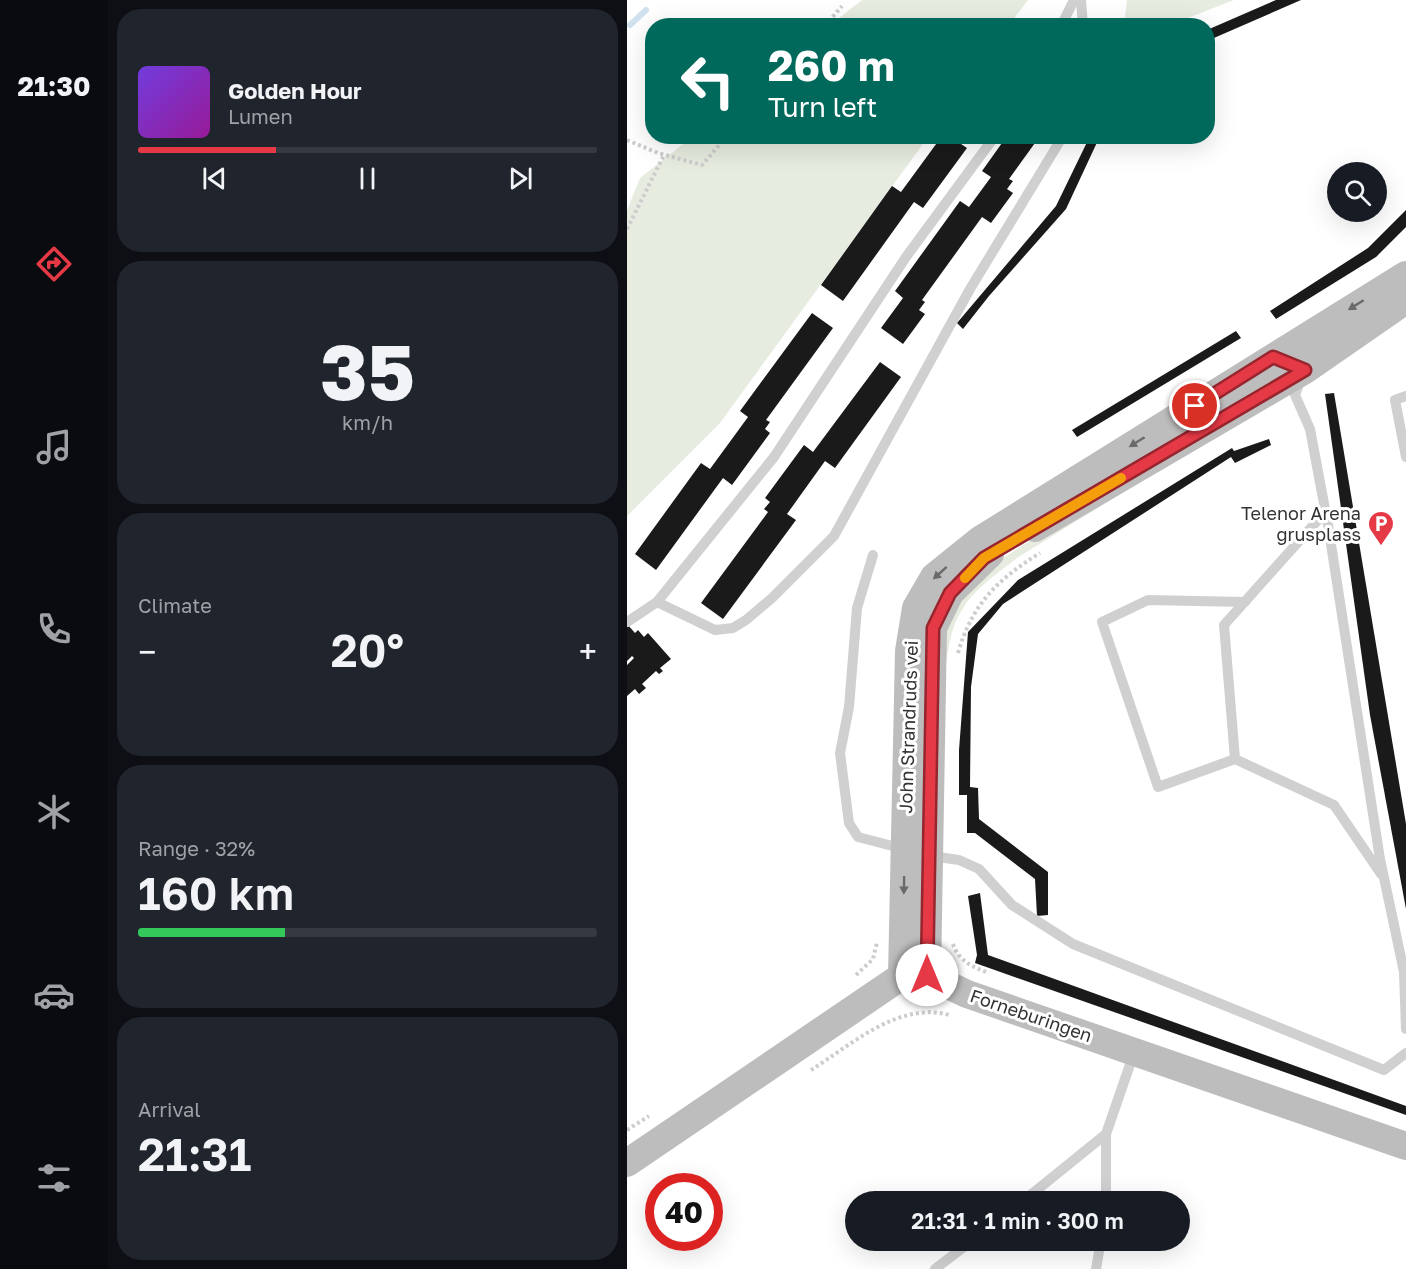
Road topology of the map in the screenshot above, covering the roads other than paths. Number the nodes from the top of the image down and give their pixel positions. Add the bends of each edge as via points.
1 (1074, 0) edge
2 (1081, 0) edge
3 (1065, 18) edge
4 (1082, 18) edge
5 (989, 144) edge
6 (1058, 144) edge
7 (1406, 275) edge
8 (1406, 300) edge
9 (1289, 364) junction
10 (1406, 396) edge
11 (1406, 457) edge
12 (1326, 511) junction
13 (873, 555) dead end
14 (657, 602) junction
15 (1245, 602) junction
16 (627, 622) edge
17 (1235, 759) junction
18 (917, 852) junction
19 (1384, 878) junction
20 (915, 975) junction
21 (1406, 1029) edge
22 (1135, 1052) junction
23 (1406, 1053) edge
24 (1107, 1134) junction
25 (1406, 1146) edge
26 (627, 1163) edge
27 (1036, 1191) edge
28 (1106, 1191) edge
29 (959, 1251) edge
30 (1099, 1251) edge
31 (935, 1269) edge
32 (1096, 1269) edge

1 - 3 lane
2 - 4 lane
5 - 14 lane via 906,257 774,457
6 - 14 lane via 970,290 834,536 772,598 733,628 715,630
7 -> 9 street, John Strandruds vei
8 - 9 street, John Strandruds vei
9 - 12 lane via 1295,395 1310,429
9 - 18 street, John Strandruds vei via 984,558 950,593 933,628
10 - 11 lane via 1395,400
12 - 15 lane
12 - 19 lane
13 - 18 lane via 857,608 849,707 840,753 845,803 849,823 858,837
14 - 16 lane
15 - 17 lane via 1224,625
15 - 17 lane via 1148,600 1102,622 1158,787
17 - 19 lane via 1334,805
18 - 20 street, John Strandruds vei
18 - 23 lane via 959,860 979,869 1012,905 1073,944 1384,1070
19 - 21 lane via 1404,972
20 - 22 street, Forneburingen
20 - 26 street
22 - 24 lane
22 - 25 street, Forneburingen
24 - 27 lane
24 - 28 lane
29 - 31 lane
30 - 32 lane

